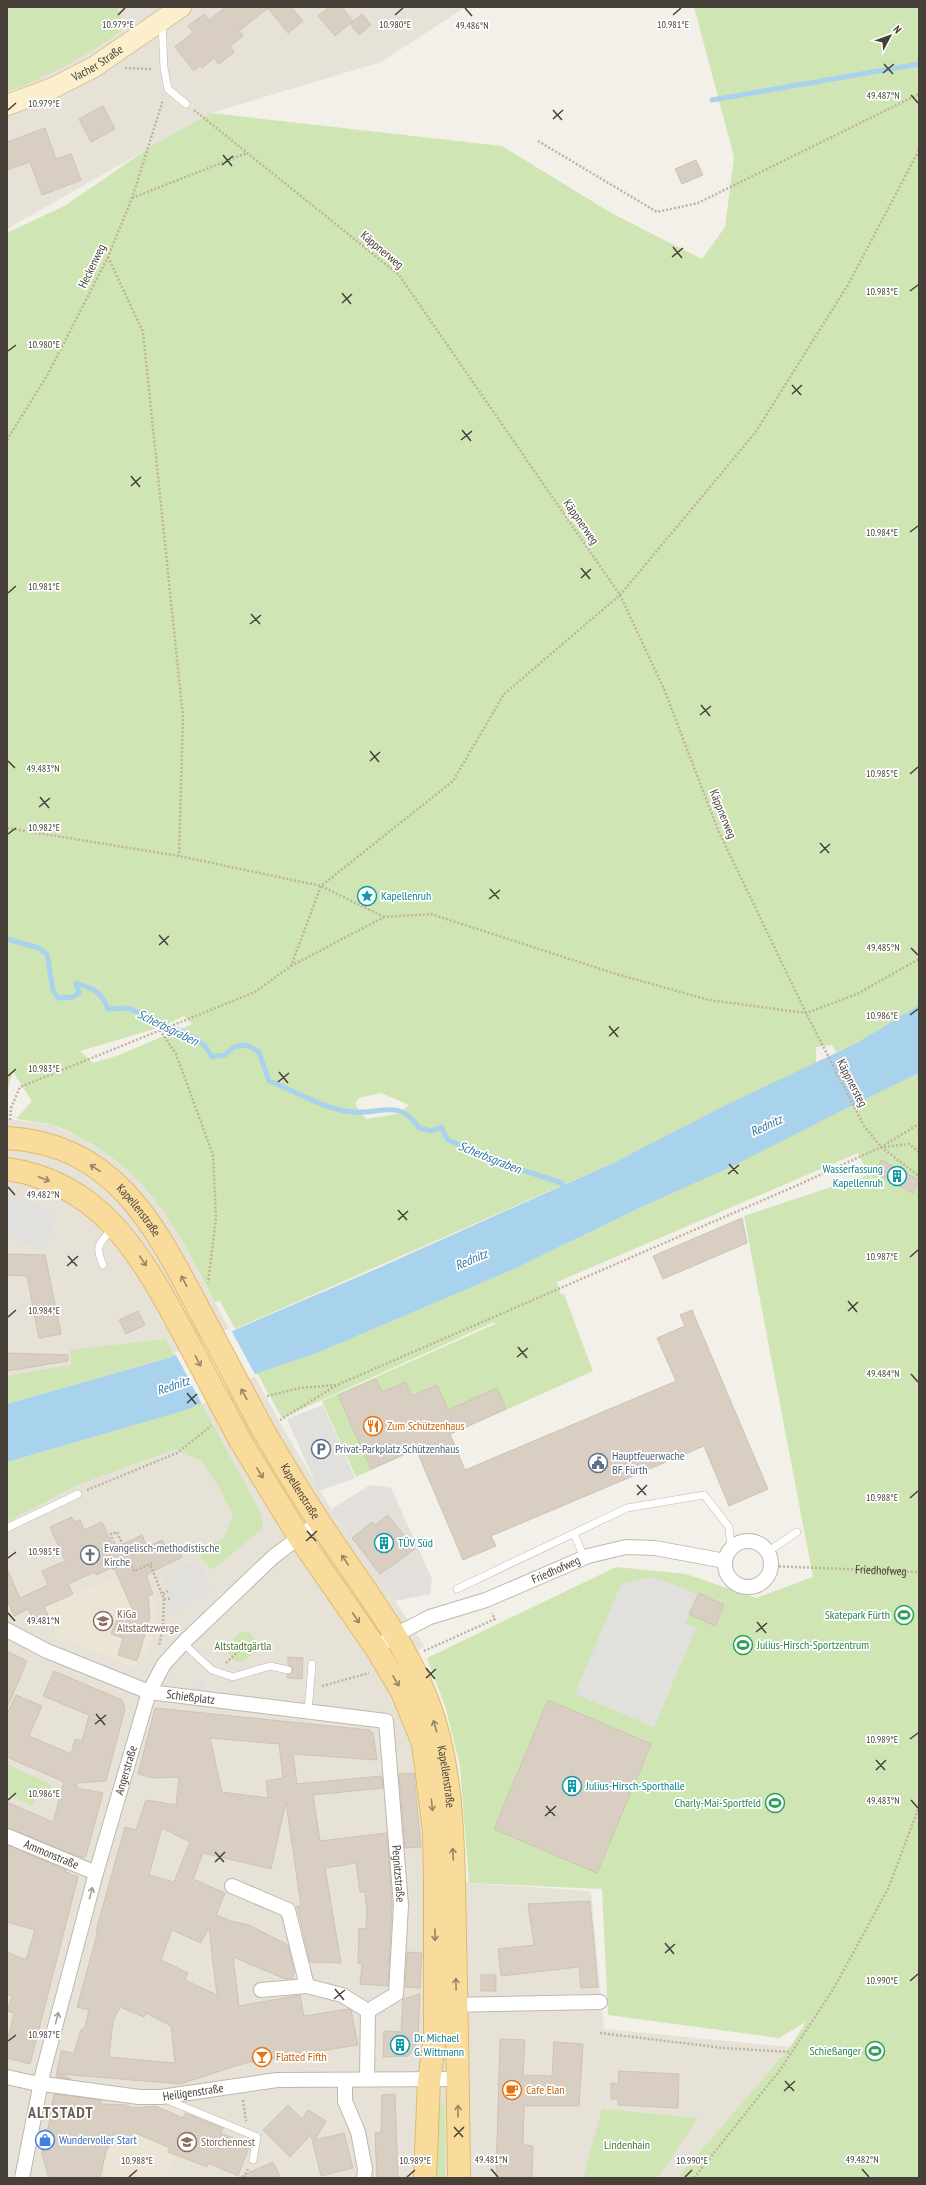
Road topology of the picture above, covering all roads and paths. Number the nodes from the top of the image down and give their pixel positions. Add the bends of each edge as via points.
1 (181, 7) edge
2 (162, 22) junction
3 (168, 89) junction
4 (919, 94) edge
5 (186, 104) joint
6 (7, 105) edge
7 (538, 141) dead end
8 (919, 150) edge
9 (247, 153) junction
10 (132, 198) junction
11 (108, 257) junction
12 (7, 440) edge
13 (620, 595) junction
14 (7, 828) edge
15 (179, 856) junction
16 (321, 886) junction
17 (384, 917) junction
18 (919, 959) edge
19 (291, 966) junction
20 (806, 1013) junction
21 (160, 1030) junction
22 (824, 1048) joint
23 (9, 1113) edge
24 (919, 1124) edge
25 (8, 1138) edge
26 (881, 1147) junction
27 (919, 1152) edge
28 (7, 1169) edge
29 (919, 1176) edge
30 (115, 1226) junction
31 (103, 1265) dead end
32 (203, 1288) dead end
33 (337, 1385) junction
34 (260, 1399) dead end
35 (217, 1423) dead end
36 (268, 1426) junction
37 (78, 1494) joint
38 (319, 1522) junction
39 (7, 1528) edge
40 (797, 1532) dead end
41 (574, 1534) junction
42 (299, 1537) junction
43 (112, 1539) dead end
44 (728, 1555) junction
45 (584, 1557) junction
46 (769, 1559) junction
47 (130, 1562) junction
48 (110, 1566) dead end
49 (919, 1572) edge
50 (457, 1589) dead end
51 (168, 1591) dead end
52 (163, 1594) junction
53 (164, 1599) junction
54 (170, 1599) dead end
55 (486, 1600) junction
56 (7, 1630) edge
57 (395, 1635) junction
58 (183, 1643) junction
59 (245, 1645) dead end
60 (376, 1648) junction
61 (422, 1652) dead end
62 (164, 1664) junction
63 (312, 1664) dead end
64 (288, 1670) dead end
65 (220, 1672) junction
66 (371, 1672) dead end
67 (310, 1690) junction
68 (149, 1692) junction
69 (308, 1712) junction
70 (386, 1721) joint
71 (919, 1807) edge
72 (7, 1836) edge
73 (96, 1873) junction
74 (232, 1886) dead end
75 (307, 1986) junction
76 (261, 1990) dead end
77 (600, 2002) dead end
78 (435, 2005) junction
79 (456, 2005) junction
80 (368, 2011) junction
81 (600, 2033) dead end
82 (790, 2052) junction
83 (7, 2077) edge
84 (367, 2078) junction
85 (459, 2079) junction
86 (345, 2080) junction
87 (429, 2081) junction
88 (41, 2083) junction
89 (161, 2097) junction
90 (253, 2160) dead end
91 (248, 2171) dead end
92 (22, 2178) edge
93 (244, 2178) edge
94 (364, 2178) edge
95 (425, 2178) edge
96 (459, 2178) edge
97 (694, 2178) edge

1 - 2 street, Vacher Straße
2 - 3 lane via 164,68
2 - 6 street, Vacher Straße via 94,67 52,88
3 - 5 lane
3 - 10 path, Heckenweg
4 - 7 path via 698,203 657,212
5 - 9 path, Käppnerweg
8 - 13 path via 850,283 754,433
9 - 10 path
9 - 13 path, Käppnerweg via 399,275
10 - 11 path, Heckenweg
11 - 12 path, Heckenweg via 48,374
11 - 15 path via 143,332 182,718
13 - 16 path via 504,694 453,781
13 - 20 path, Käppnerweg via 664,689 718,830
14 - 15 path
15 - 16 path
16 - 17 path
16 - 19 path
17 - 19 path
17 - 20 path via 431,914 613,974 709,1000
18 - 20 path via 857,994
19 - 21 path via 255,992
20 - 22 path, Käppnerweg
21 - 23 path via 20,1087
21 - 32 path via 176,1054 213,1155 216,1218 208,1285
22 - 26 path, Käppnersteg via 864,1126
23 - 25 path
24 - 26 path
36 -> 25 main road, Kapellenstraße, bridge via 202,1315 166,1247 136,1204 95,1167 60,1149 32,1140
26 - 27 path via 909,1144
26 - 29 path, Käppnersteg
26 - 33 path
28 -> 30 main road, Kapellenstraße via 60,1186 92,1206
30 - 31 lane via 98,1246 97,1252
30 -> 42 main road, Kapellenstraße, bridge via 142,1260 240,1440
33 - 34 path via 300,1388
33 - 36 path
35 - 37 path via 177,1452
36 - 38 main road, Kapellenstraße via 295,1486
37 - 39 lane
38 - 42 street, Angerstraße
57 -> 38 main road, Kapellenstraße
40 - 46 lane
41 - 44 lane via 627,1508 704,1495 729,1527
41 - 45 lane
41 - 50 lane
42 - 58 street, Angerstraße via 273,1557
42 -> 60 main road, Kapellenstraße
43 - 47 path via 110,1534 117,1532
44 - 45 street, Friedhofweg via 626,1546
44 - 46 street, Friedhofweg via 737,1544 750,1542 757,1543
44 - 46 street via 725,1568 732,1581 746,1587 760,1584 769,1573
45 - 55 street, Friedhofweg
46 - 49 path, Friedhofweg
47 - 48 path via 112,1569
47 - 52 path via 134,1571 151,1564
51 - 52 path
52 - 53 path
53 - 54 path
53 - 62 path via 158,1657
55 - 57 street, Friedhofweg via 430,1617
55 - 61 path via 495,1619
56 - 68 street, Schießplatz via 47,1651
57 - 60 street, Friedhofweg
79 -> 57 main road, Kapellenstraße via 454,1875 448,1784 432,1715 418,1678
58 - 62 street, Angerstraße
58 - 65 lane via 212,1670
59 - 65 path via 227,1661
60 -> 78 main road, Kapellenstraße via 411,1710 425,1758 434,1831
62 - 68 street, Angerstraße
63 - 67 lane
64 - 65 lane via 270,1666 233,1677
66 - 67 path
67 - 69 lane
68 - 69 street, Schießplatz
68 - 73 street, Angerstraße
69 - 70 street, Schießplatz
70 - 80 street, Pegnitzstraße via 401,1905 396,1994
71 - 82 path via 888,1889 834,1988
72 - 73 street, Ammonstraße
88 -> 73 street, Angerstraße
74 - 75 street via 288,1910
75 - 76 street
75 - 80 street via 342,1995
77 - 79 street
78 - 79 street
78 - 87 main road, Kapellenstraße via 435,2038
79 - 85 main road, Kapellenstraße
80 - 84 street
81 - 82 path via 724,2048
82 - 97 path via 780,2070
83 - 88 street, Heiligenstraße
84 - 86 street, Heiligenstraße
84 - 87 street, Heiligenstraße
85 - 87 street
96 -> 85 main road, Kapellenstraße
86 - 89 street, Heiligenstraße via 277,2080
86 - 94 street via 344,2102 358,2132 365,2169
87 - 95 main road, Kapellenstraße
88 - 89 street, Heiligenstraße via 139,2097
88 - 92 street, Angerstraße
89 - 90 lane via 257,2137
91 - 93 path

